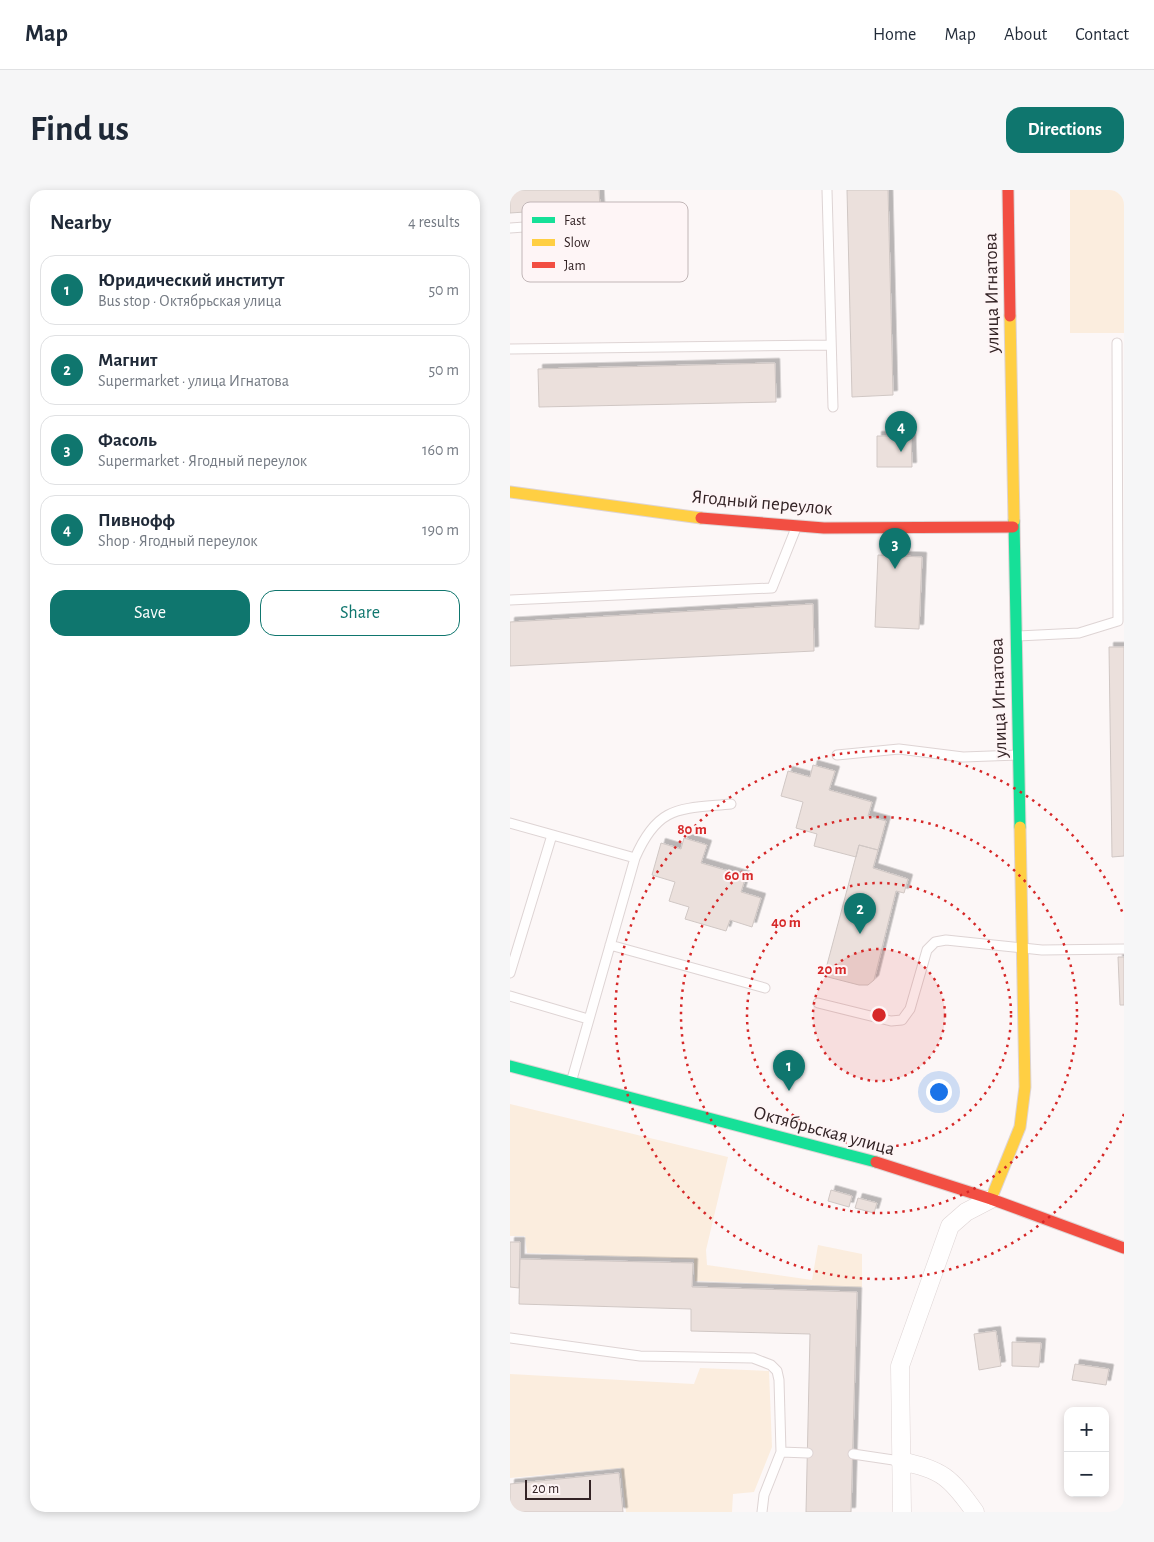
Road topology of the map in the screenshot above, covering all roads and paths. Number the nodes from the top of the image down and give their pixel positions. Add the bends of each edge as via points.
1 (827, 190) edge
2 (1008, 190) edge
3 (1117, 343) dead end
4 (831, 345) junction
5 (510, 349) edge
6 (833, 407) dead end
7 (510, 492) edge
8 (797, 527) junction
9 (1013, 527) junction
10 (510, 600) edge
11 (1015, 636) junction
12 (837, 755) dead end
13 (1019, 755) junction
14 (731, 804) dead end
15 (510, 823) edge
16 (552, 835) junction
17 (635, 858) junction
18 (610, 945) junction
19 (1021, 947) junction
20 (1124, 949) edge
21 (510, 973) edge
22 (765, 988) dead end
23 (510, 996) edge
24 (818, 1003) dead end
25 (588, 1019) junction
26 (510, 1066) edge
27 (571, 1082) junction
28 (991, 1199) junction
29 (1124, 1248) edge
30 (510, 1338) edge
31 (781, 1452) junction
32 (808, 1453) dead end
33 (853, 1454) dead end
34 (900, 1461) junction
35 (762, 1512) edge
36 (902, 1512) edge
37 (975, 1512) edge

1 - 4 lane
2 - 9 main road, улица Игнатова
3 - 11 lane via 1118,621 1079,633
4 - 5 lane
4 - 6 lane
7 - 8 main road, Ягодный переулок
8 - 9 main road, Ягодный переулок
8 - 10 lane via 772,588
9 - 11 main road, улица Игнатова
11 - 13 main road, улица Игнатова
12 - 13 lane via 898,749 963,756
13 - 19 main road, улица Игнатова
14 - 17 lane via 678,809 656,821 644,836
15 - 16 lane
16 - 17 lane
16 - 21 lane
17 - 18 lane
18 - 22 lane
18 - 25 lane
19 - 20 lane via 1042,950
19 - 24 lane via 946,940 935,942 927,950 910,1009 902,1020 891,1021
19 - 28 main road, улица Игнатова via 1024,1108 1020,1127
23 - 25 lane
25 - 27 lane
26 - 27 main road, Октябрьская улица
27 - 28 main road, Октябрьская улица via 879,1163
28 - 29 main road, Октябрьская улица
28 - 34 street via 966,1212 950,1226 935,1263 900,1366
30 - 31 lane via 640,1356 763,1360 777,1371 779,1380
31 - 32 lane
31 - 35 lane via 764,1495
33 - 34 lane
34 - 36 street
34 - 37 street via 926,1466 954,1483

